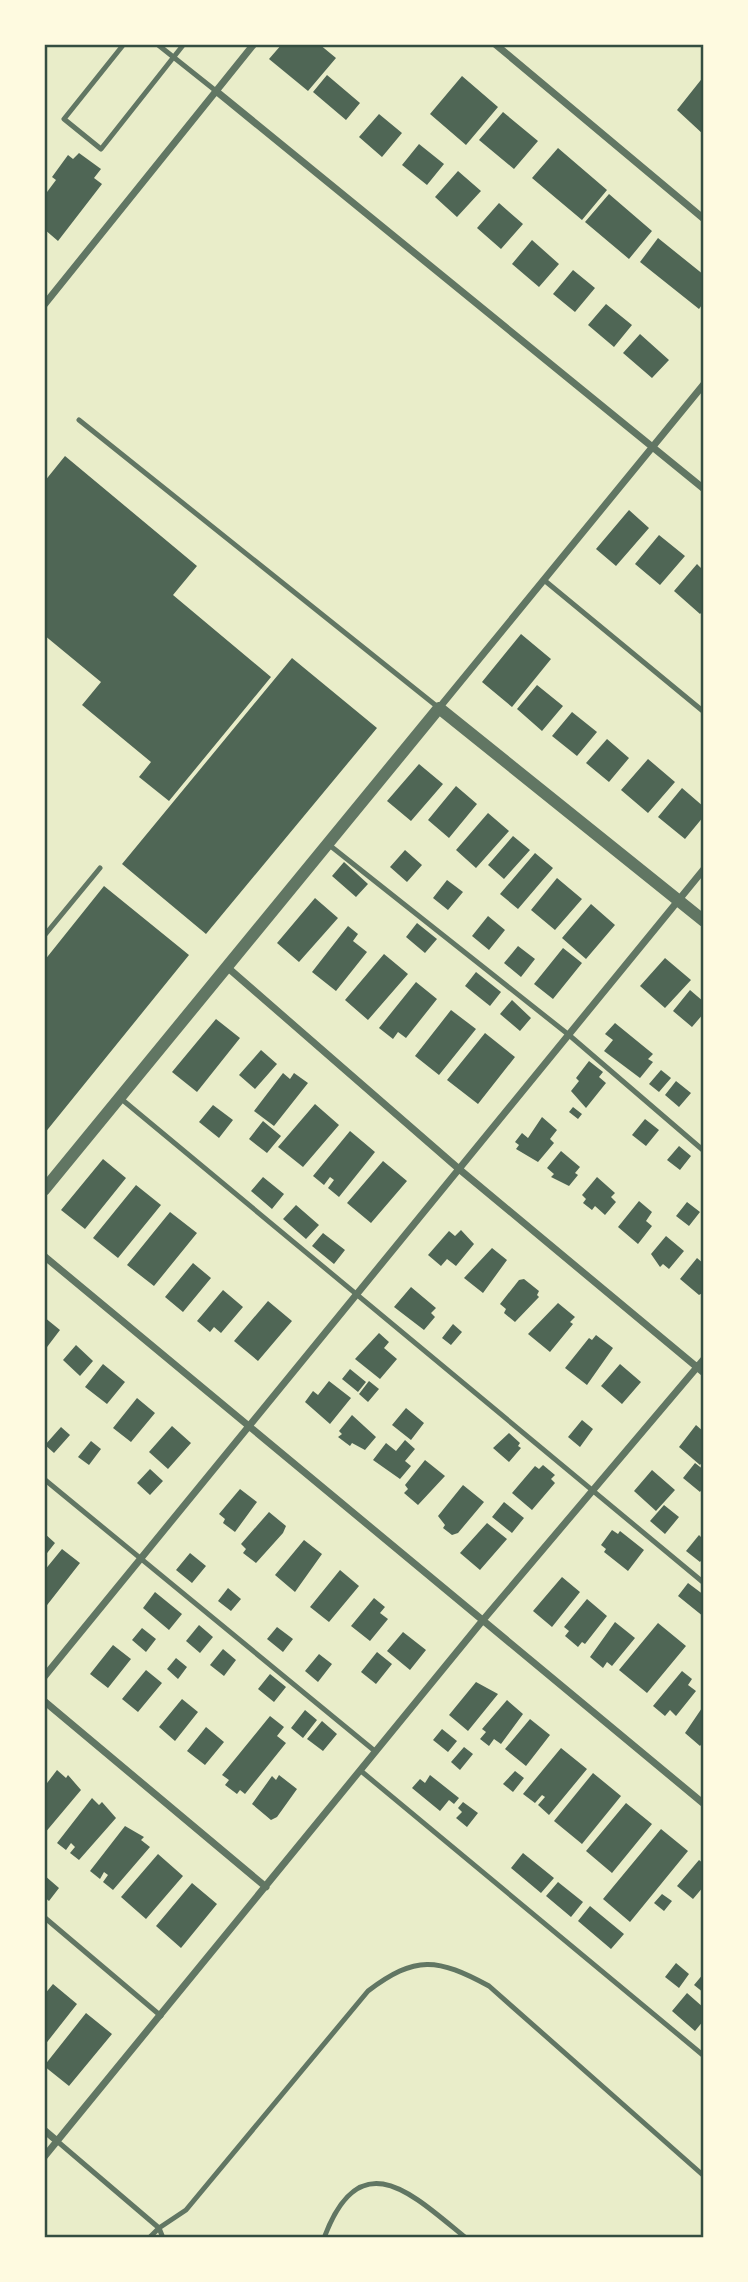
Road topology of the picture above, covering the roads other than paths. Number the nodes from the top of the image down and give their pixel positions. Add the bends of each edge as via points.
1 (124, 44) edge
2 (157, 44) edge
3 (184, 44) edge
4 (254, 44) edge
5 (495, 44) edge
6 (174, 57) junction
7 (216, 91) junction
8 (704, 219) edge
9 (44, 305) edge
10 (704, 384) edge
11 (79, 420) dead end
12 (653, 447) junction
13 (704, 489) edge
14 (544, 580) junction
15 (439, 708) junction
16 (704, 712) edge
17 (328, 844) junction
18 (100, 868) dead end
19 (704, 869) edge
20 (679, 899) junction
21 (704, 921) edge
22 (44, 936) edge
23 (227, 967) junction
24 (569, 1035) junction
25 (119, 1097) junction
26 (704, 1151) edge
27 (459, 1169) junction
28 (44, 1190) edge
29 (44, 1255) edge
30 (355, 1296) junction
31 (704, 1359) edge
32 (698, 1367) junction
33 (704, 1373) edge
34 (248, 1427) junction
35 (44, 1479) edge
36 (592, 1491) junction
37 (140, 1559) junction
38 (704, 1583) edge
39 (483, 1620) junction
40 (44, 1677) edge
41 (44, 1701) edge
42 (376, 1752) junction
43 (361, 1771) junction
44 (704, 1804) edge
45 (266, 1887) junction
46 (44, 1917) edge
47 (161, 2016) junction
48 (704, 2056) edge
49 (44, 2130) edge
50 (57, 2141) junction
51 (44, 2157) edge
52 (704, 2176) edge
53 (159, 2228) junction
54 (149, 2238) edge
55 (163, 2238) edge
56 (324, 2238) edge
57 (466, 2238) edge

1 - 6 lane via 64,118 101,149
2 - 6 lane
3 - 6 lane
4 - 7 street
5 - 8 street
6 - 7 lane
7 - 9 street
7 - 12 street
10 - 12 street
11 - 15 lane
12 - 13 street
12 - 14 street
14 - 15 street
14 - 16 lane
15 - 17 street
15 - 20 street
17 - 23 street
17 - 24 lane
18 - 22 lane
19 - 20 street
20 - 21 street
20 - 24 street
23 - 25 street
23 - 27 street
24 - 26 lane
24 - 27 street
25 - 28 street
25 - 30 lane
27 - 30 street
27 - 32 street
29 - 34 street
30 - 34 street
30 - 36 lane
31 - 32 street
32 - 33 street
32 - 36 street
34 - 37 street
34 - 39 street
35 - 37 lane
36 - 38 lane
36 - 39 street
37 - 40 street
37 - 42 lane
39 - 42 street
39 - 44 street
41 - 45 street
42 - 43 street
43 - 45 street
43 - 48 lane
45 - 47 street
46 - 47 lane
47 - 50 street
49 - 50 street
50 - 51 street
50 - 53 lane
52 - 53 lane via 489,1986 456,1968 424,1964 394,1972 368,1992 186,2210
53 - 54 lane
53 - 55 lane
56 - 57 lane via 333,2213 352,2190 380,2182 414,2195

